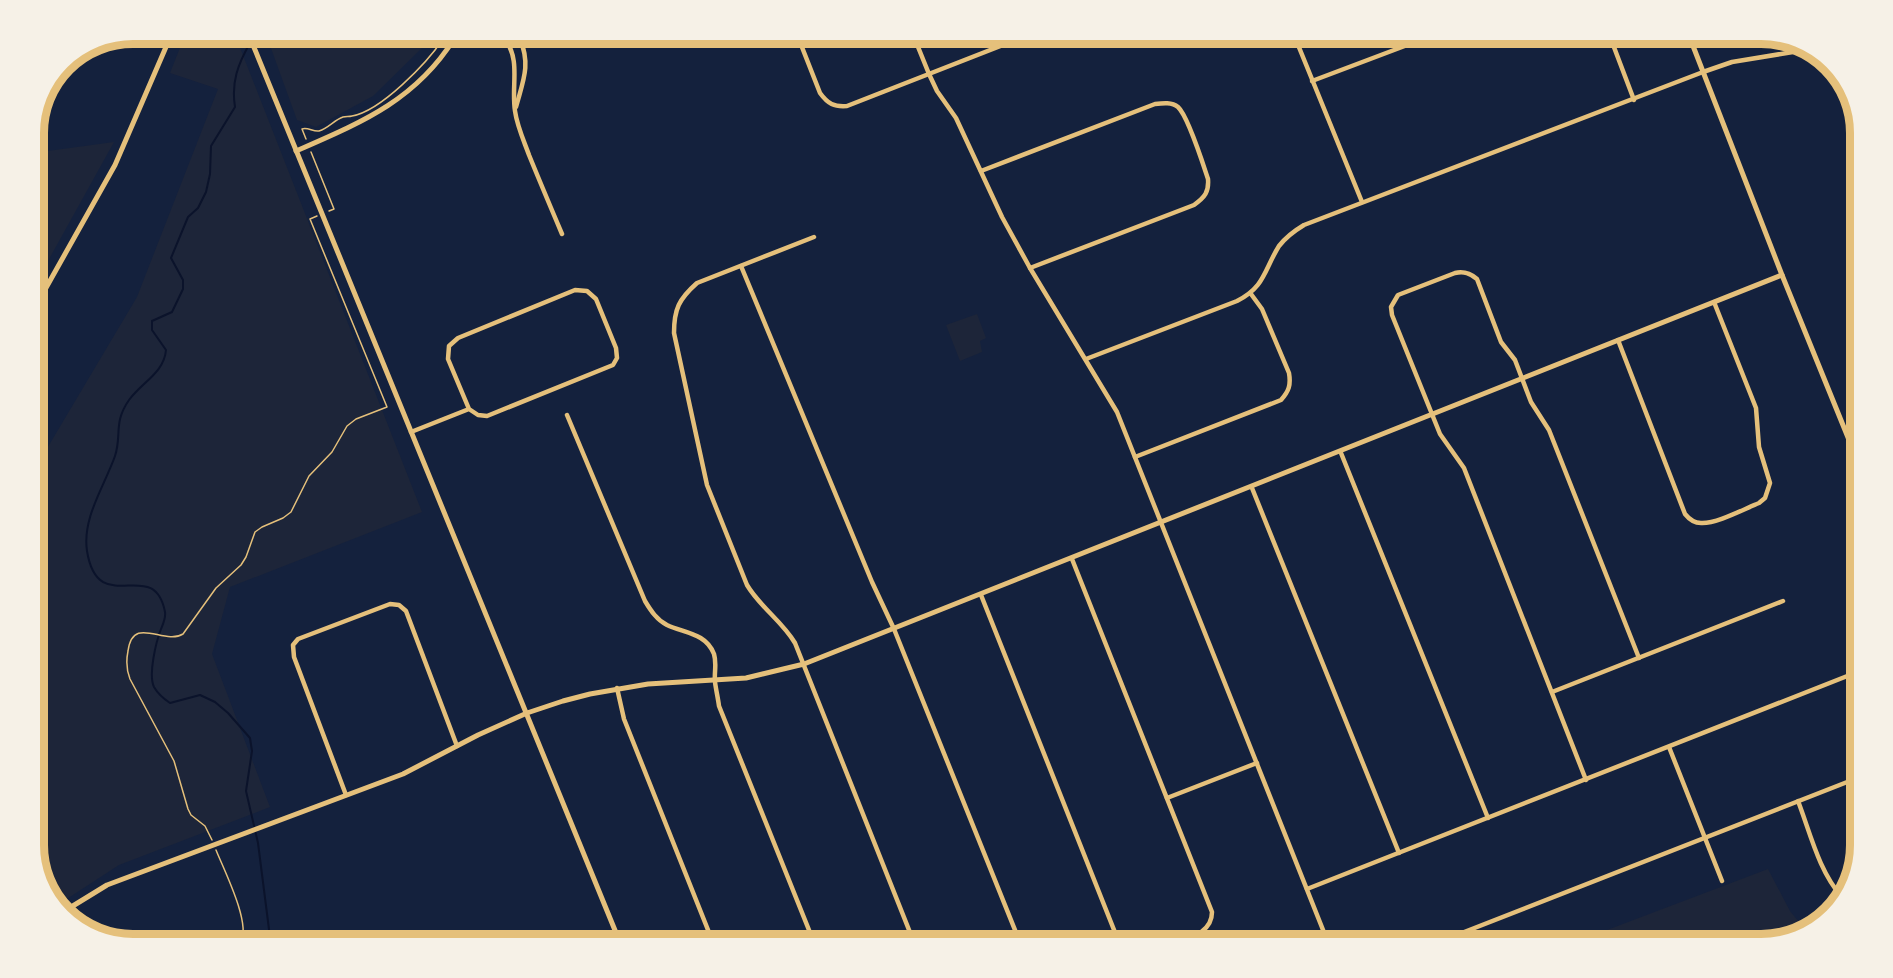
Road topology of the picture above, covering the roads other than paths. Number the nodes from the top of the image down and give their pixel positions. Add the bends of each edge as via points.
1 (168, 44) edge
2 (253, 44) edge
3 (451, 44) edge
4 (509, 44) edge
5 (522, 44) edge
6 (801, 44) edge
7 (917, 44) edge
8 (1006, 44) edge
9 (1298, 44) edge
10 (1410, 44) edge
11 (1613, 44) edge
12 (1692, 44) edge
13 (1796, 52) edge
14 (1703, 72) junction
15 (929, 74) junction
16 (1312, 81) junction
17 (1634, 100) junction
18 (515, 112) junction
19 (296, 150) junction
20 (981, 171) junction
21 (1362, 202) junction
22 (562, 234) dead end
23 (814, 237) dead end
24 (741, 266) junction
25 (1030, 268) junction
26 (1782, 275) junction
27 (44, 291) edge
28 (1251, 294) junction
29 (1714, 302) junction
30 (1618, 340) junction
31 (1086, 359) junction
32 (1522, 379) junction
33 (469, 409) junction
34 (1432, 414) junction
35 (567, 415) dead end
36 (411, 432) junction
37 (1849, 441) edge
38 (1341, 453) junction
39 (1135, 457) junction
40 (1252, 488) junction
41 (1162, 524) junction
42 (1072, 559) junction
43 (981, 595) junction
44 (1783, 602) dead end
45 (894, 629) junction
46 (1639, 658) junction
47 (804, 664) junction
48 (1850, 675) edge
49 (715, 681) junction
50 (617, 688) junction
51 (1552, 692) junction
52 (526, 713) junction
53 (457, 746) junction
54 (1669, 747) junction
55 (1257, 763) junction
56 (1586, 780) junction
57 (1850, 781) edge
58 (346, 795) junction
59 (1167, 798) junction
60 (1798, 801) junction
61 (1488, 818) junction
62 (1704, 838) junction
63 (1399, 853) junction
64 (1722, 881) dead end
65 (1307, 889) junction
66 (1837, 890) edge
67 (70, 908) edge
68 (616, 934) edge
69 (710, 934) edge
70 (811, 934) edge
71 (911, 934) edge
72 (1017, 934) edge
73 (1115, 934) edge
74 (1197, 934) edge
75 (1325, 934) edge
76 (1459, 934) edge

1 - 27 street via 115,165
2 - 19 street
3 - 19 street via 413,88 385,109
4 - 18 street via 515,62
5 - 18 street via 526,65
6 - 15 street via 820,93 836,107
7 - 15 street
8 - 15 street
9 - 16 street
10 - 16 street
11 - 17 street
12 - 14 street
13 - 14 street via 1732,62
14 - 17 street
14 - 26 street
15 - 20 street via 956,118
16 - 21 street
17 - 21 street
18 - 22 street
19 - 36 street
20 - 25 street
20 - 25 street via 1155,104 1178,107 1184,117 1208,179 1209,189 1204,198
21 - 28 street via 1289,234
23 - 24 street
24 - 45 street
24 - 47 street via 697,283 684,295 677,309 674,333 707,485 747,585 787,630
25 - 31 street
26 - 29 street
26 - 37 street
28 - 31 street
28 - 39 street via 1262,309 1289,373 1287,393 1281,400
29 - 30 street
29 - 30 street via 1756,408 1759,447 1770,483 1766,498 1760,503 1701,524 1685,514
30 - 32 street
31 - 39 street via 1117,412
32 - 34 street
32 - 34 street via 1502,342 1477,279 1471,274 1455,273 1398,295 1391,307 1392,315
32 - 46 street via 1549,430
33 - 33 street via 487,416 613,365 616,348 596,299 587,291 575,290 458,338 449,346 447,359
33 - 36 street
34 - 38 street
34 - 51 street via 1440,434 1464,468
35 - 49 street via 645,602 666,625 697,635 707,643 716,664
36 - 52 street
38 - 40 street
38 - 61 street
39 - 41 street
40 - 41 street
40 - 63 street
41 - 42 street
41 - 55 street
42 - 43 street
42 - 59 street
43 - 45 street
43 - 73 street
44 - 46 street
45 - 47 street
45 - 72 street
46 - 51 street
47 - 49 street
47 - 71 street
48 - 54 street
49 - 50 street
49 - 70 street via 719,706
50 - 52 street
50 - 69 street via 624,719
51 - 56 street
52 - 53 street
52 - 68 street
53 - 58 street via 417,768
53 - 58 street via 406,611 399,605 390,604 298,639 293,645 294,657
54 - 56 street
54 - 62 street
55 - 59 street
55 - 65 street
56 - 61 street
57 - 60 street
58 - 67 street via 107,885
59 - 74 street via 1212,912 1209,927
60 - 62 street
60 - 66 street
61 - 63 street
62 - 64 street
62 - 76 street
63 - 65 street
65 - 75 street

